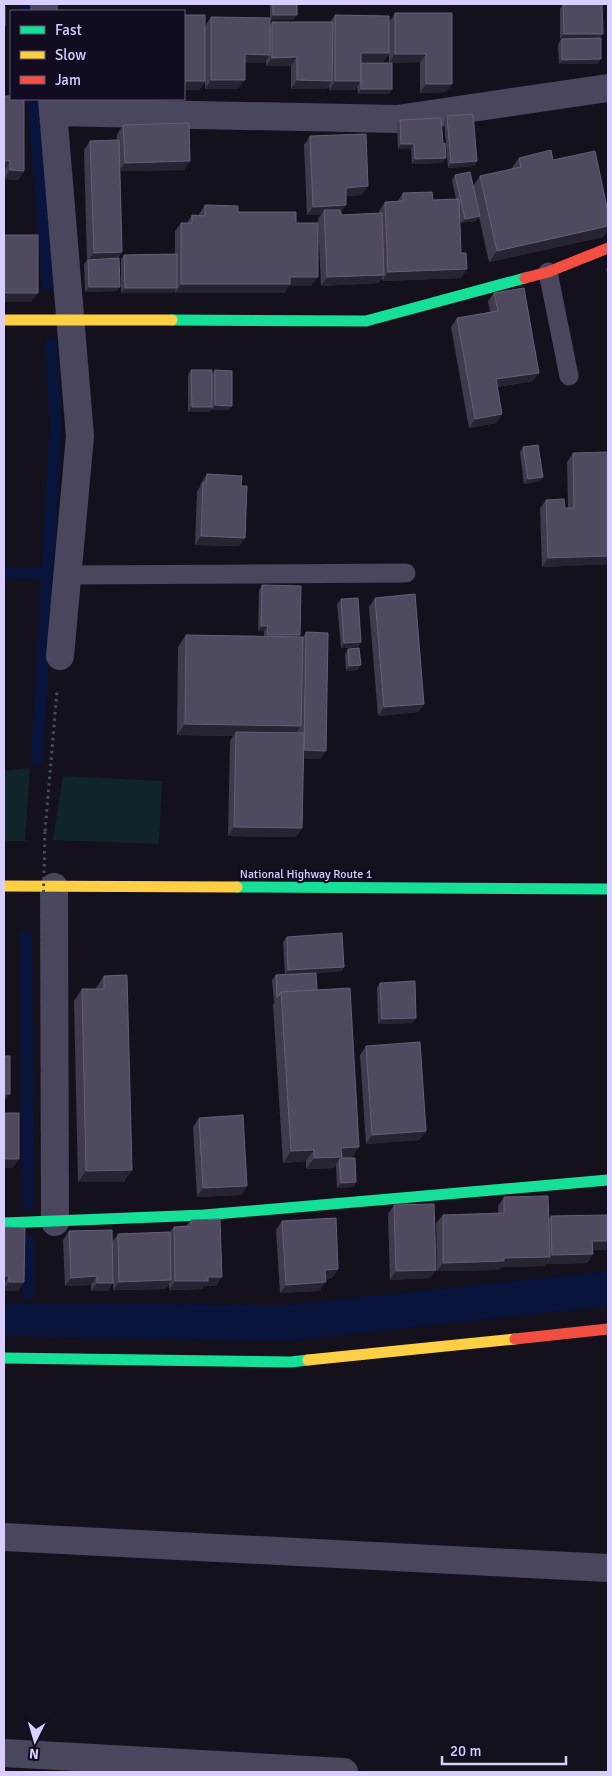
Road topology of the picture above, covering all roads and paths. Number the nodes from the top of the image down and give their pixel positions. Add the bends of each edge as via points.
1 (608, 88) edge
2 (52, 105) edge
3 (608, 248) edge
4 (548, 272) junction
5 (4, 320) edge
6 (70, 320) junction
7 (569, 376) dead end
8 (406, 573) dead end
9 (67, 575) junction
10 (60, 656) joint
11 (4, 886) edge
12 (54, 886) junction
13 (608, 889) edge
14 (42, 951) dead end
15 (608, 1180) edge
16 (4, 1222) edge
17 (55, 1222) junction
18 (608, 1329) edge
19 (4, 1358) edge
20 (4, 1537) edge
21 (608, 1568) edge
22 (4, 1753) edge
23 (344, 1772) edge

1 - 2 street via 397,119
2 - 6 street
3 - 4 main road
4 - 6 main road via 366,321
4 - 7 lane
5 - 6 main road
6 - 9 street via 80,436
8 - 9 lane
9 - 10 street
10 - 14 path, bridge via 45,832
11 - 12 main road, National Highway Route 1
12 - 13 main road, National Highway Route 1
12 - 17 street
15 - 17 main road via 204,1215
16 - 17 main road
18 - 19 main road via 291,1362
20 - 21 street
22 - 23 street

